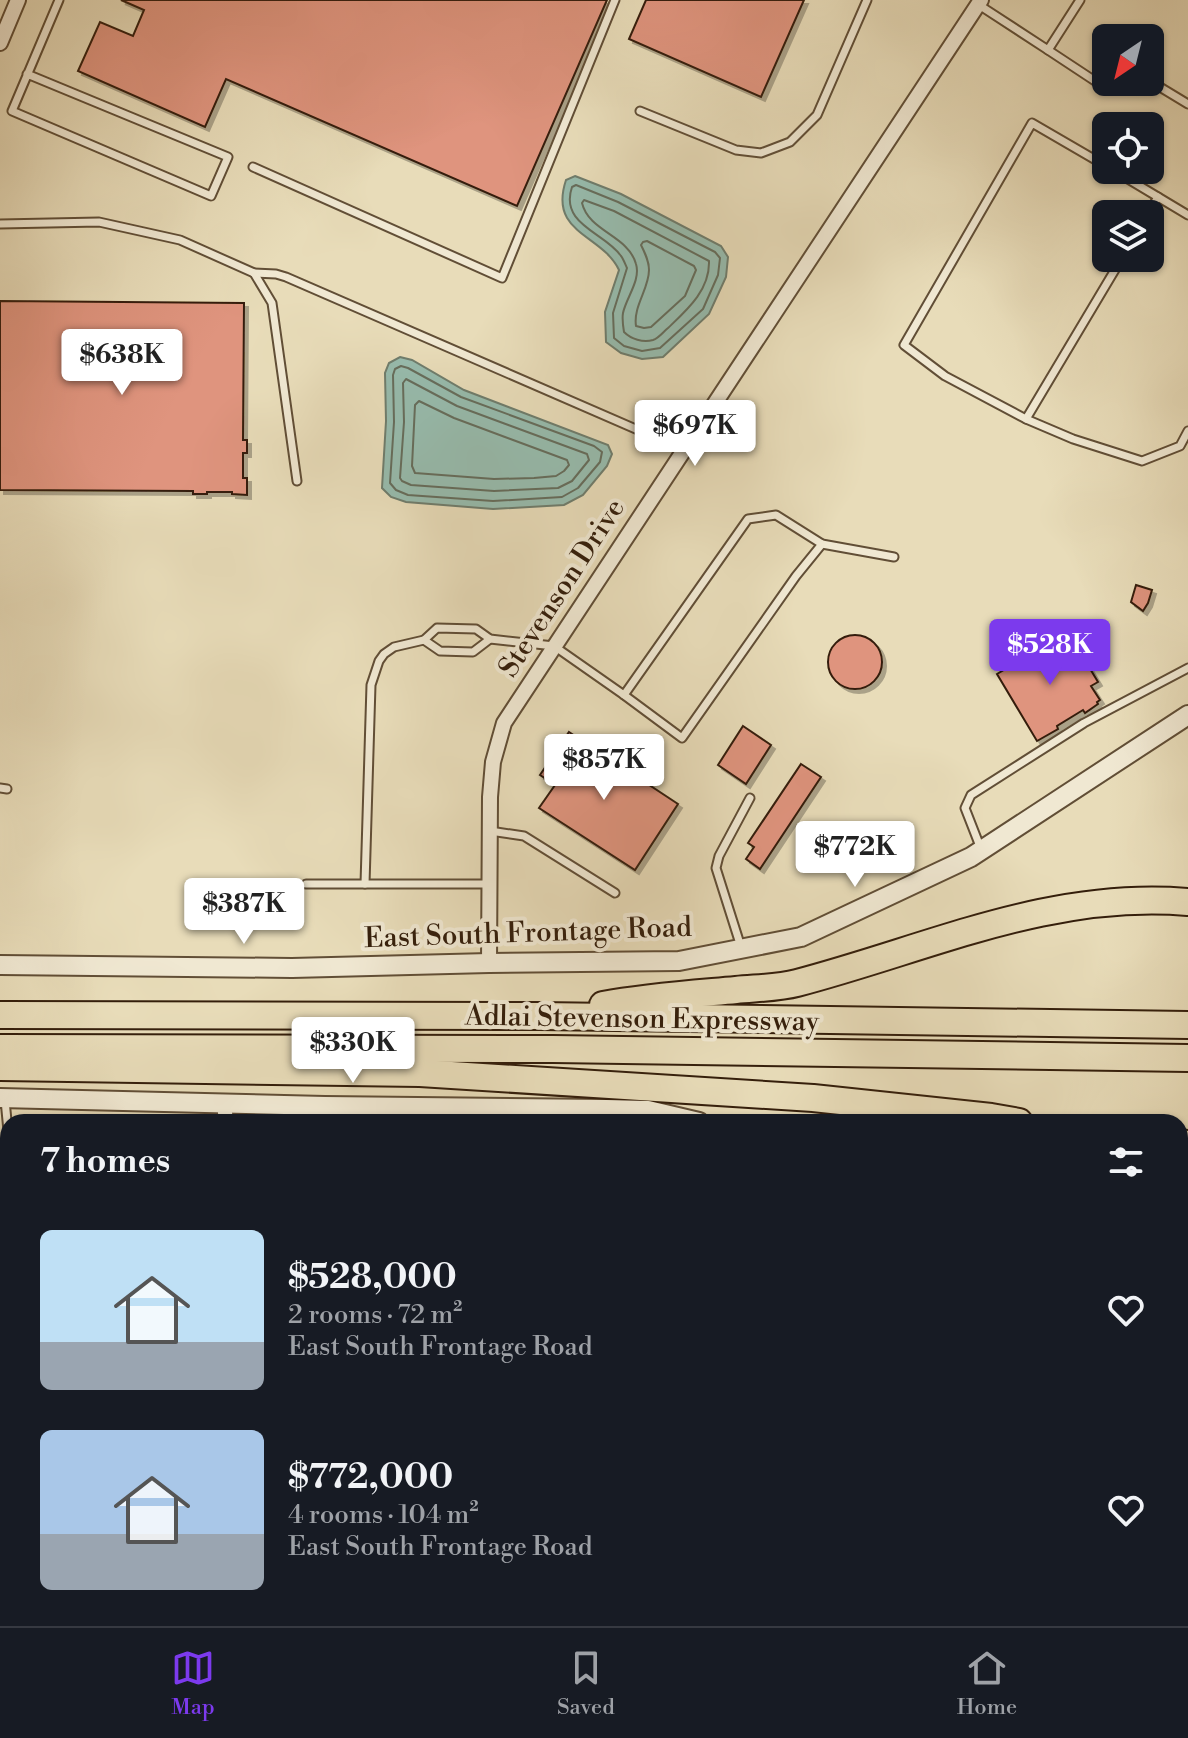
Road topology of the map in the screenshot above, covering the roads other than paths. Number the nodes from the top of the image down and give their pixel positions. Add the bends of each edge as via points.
1 (18, 0) edge
2 (59, 0) edge
3 (615, 0) edge
4 (867, 0) edge
5 (1080, 0) edge
6 (980, 2) edge
7 (0, 43) edge
8 (1048, 50) junction
9 (27, 74) junction
10 (1092, 79) edge
11 (1164, 89) edge
12 (1188, 104) edge
13 (640, 111) dead end
14 (1092, 158) edge
15 (253, 167) dead end
16 (1136, 184) edge
17 (1158, 197) junction
18 (1156, 200) edge
19 (1188, 215) edge
20 (0, 224) edge
21 (1114, 272) edge
22 (254, 273) junction
23 (1026, 419) junction
24 (1188, 431) edge
25 (1184, 446) edge
26 (683, 452) junction
27 (297, 481) dead end
28 (822, 544) junction
29 (894, 557) dead end
30 (490, 639) junction
31 (424, 640) junction
32 (554, 646) junction
33 (1188, 668) edge
34 (624, 695) junction
35 (1188, 715) edge
36 (750, 798) dead end
37 (490, 831) junction
38 (982, 850) junction
39 (306, 884) dead end
40 (365, 884) junction
41 (489, 884) junction
42 (615, 893) dead end
43 (1188, 902) edge
44 (742, 949) junction
45 (489, 963) junction
46 (0, 965) edge
47 (0, 1015) edge
48 (540, 1016) junction
49 (1188, 1025) edge
50 (0, 1048) edge
51 (1188, 1058) edge
52 (0, 1067) edge
53 (2, 1098) edge
54 (224, 1103) junction
55 (225, 1114) edge
56 (665, 1114) edge
57 (963, 1114) edge

1 - 7 street
2 - 9 lane
3 - 15 lane via 502,278
4 - 13 lane via 817,115 790,142 761,153 736,150
5 - 8 lane
6 - 8 lane
6 - 26 street, Stevenson Drive
8 - 10 lane
9 - 9 lane via 12,111 211,196 228,157
11 - 12 lane
14 - 23 lane via 1032,123 904,345 945,376
16 - 17 lane
17 - 18 lane
17 - 19 lane
20 - 22 lane via 99,222 180,240
21 - 23 lane
22 - 26 lane via 286,277
22 - 27 lane via 272,303
23 - 25 lane via 1142,461
24 - 25 lane
26 - 32 street, Stevenson Drive
28 - 29 lane
28 - 34 lane via 776,515 748,519
28 - 34 lane via 682,738
30 - 31 lane via 473,652 440,651
30 - 31 lane via 476,629 437,628
30 - 32 lane
31 - 40 lane via 384,654 371,685
32 - 34 lane
32 - 37 street, Stevenson Drive via 504,723 493,762
33 - 38 lane via 1084,723 971,795 965,808
35 - 38 street, East South Frontage Road
36 - 44 lane via 716,868
37 - 41 street, Stevenson Drive
37 - 42 lane via 524,836
38 - 44 street, East South Frontage Road via 801,937
39 - 40 lane
40 - 41 lane
41 - 45 street, Stevenson Drive
43 - 48 highway via 1098,903 980,926 793,984 640,999
44 - 45 street, East South Frontage Road via 679,961
45 - 46 street, East South Frontage Road via 292,968
47 - 48 highway, Adlai Stevenson Expressway
48 - 49 highway, Adlai Stevenson Expressway
50 - 51 highway, Adlai Stevenson Expressway
52 - 57 highway via 420,1073 813,1098
53 - 54 street
54 - 55 street
54 - 56 street

